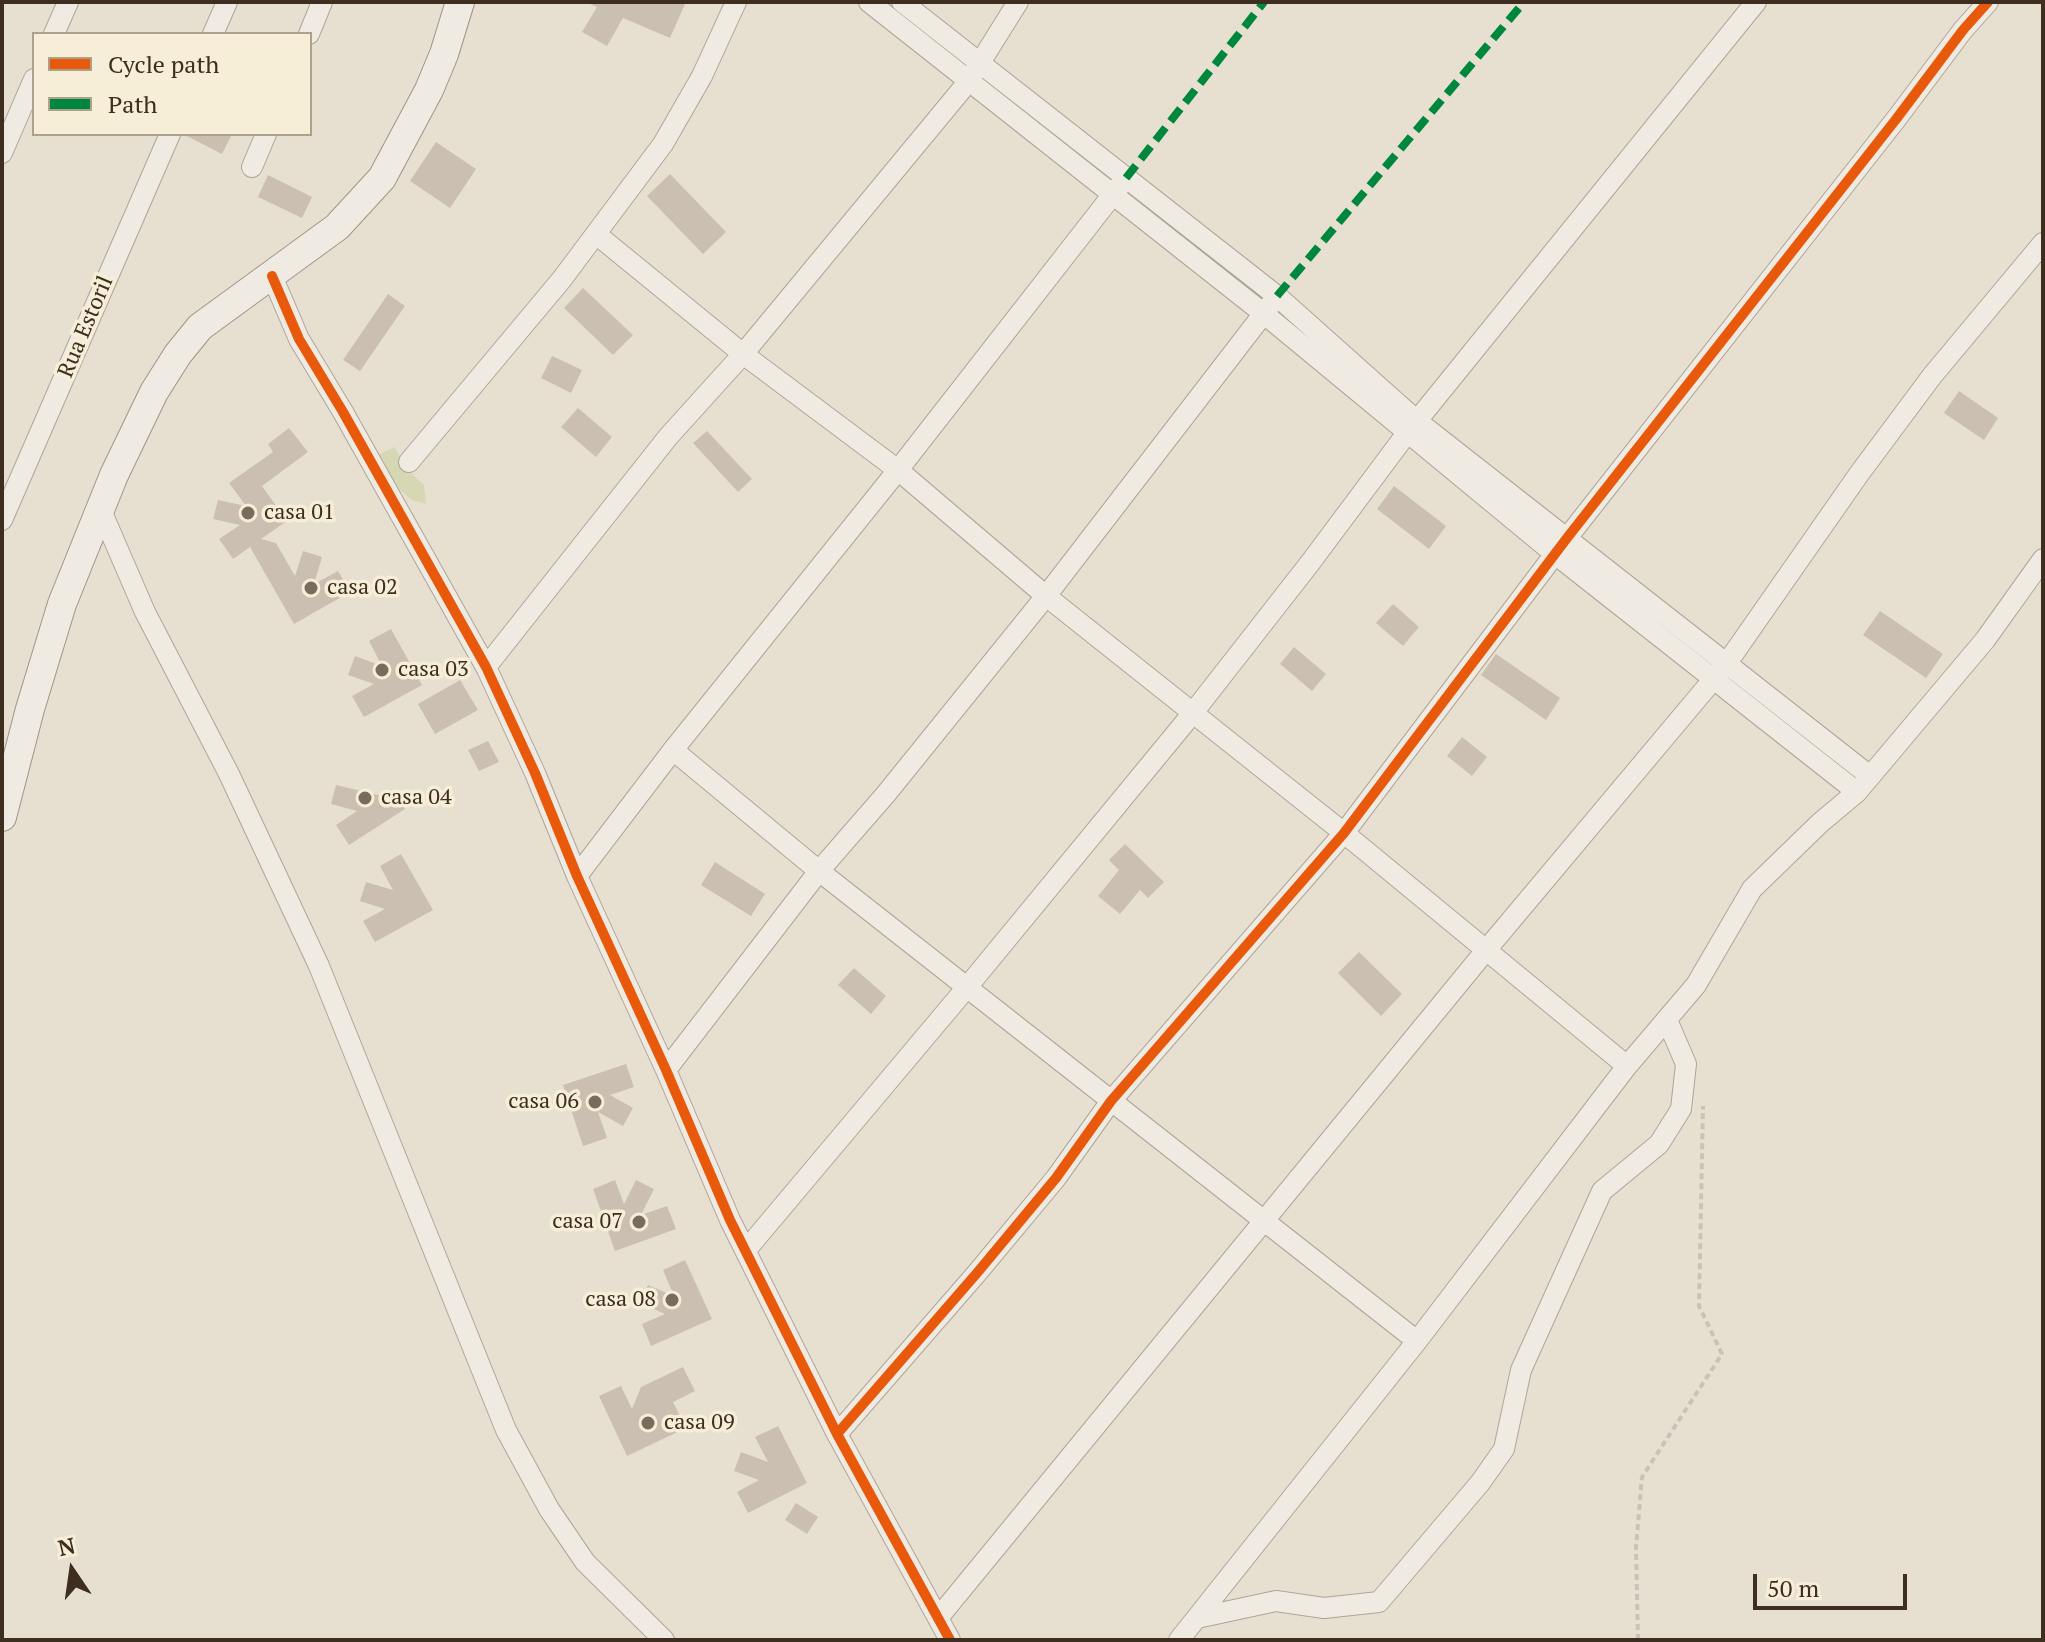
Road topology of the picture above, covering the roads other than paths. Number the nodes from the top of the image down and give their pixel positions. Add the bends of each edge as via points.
1 (68, 2) edge
2 (227, 2) edge
3 (322, 2) edge
4 (460, 2) edge
5 (736, 2) edge
6 (869, 2) edge
7 (902, 2) edge
8 (1018, 2) edge
9 (1756, 2) edge
10 (1988, 2) edge
11 (55, 32) edge
12 (214, 32) edge
13 (310, 32) edge
14 (980, 63) junction
15 (968, 82) junction
16 (32, 84) edge
17 (169, 136) edge
18 (265, 136) edge
19 (2, 153) edge
20 (252, 167) dead end
21 (1119, 186) junction
22 (596, 234) junction
23 (2043, 243) edge
24 (272, 276) junction
25 (1277, 296) junction
26 (1263, 313) junction
27 (743, 354) junction
28 (1412, 427) junction
29 (409, 462) dead end
30 (898, 470) junction
31 (100, 508) junction
32 (2, 520) edge
33 (1561, 546) junction
34 (2043, 559) edge
35 (1046, 596) junction
36 (1727, 663) junction
37 (486, 667) junction
38 (1713, 679) junction
39 (1192, 714) junction
40 (673, 750) junction
41 (1864, 784) junction
42 (2, 817) edge
43 (1344, 833) junction
44 (819, 871) junction
45 (577, 876) junction
46 (1487, 949) junction
47 (968, 986) junction
48 (1667, 1020) junction
49 (1627, 1066) junction
50 (666, 1070) junction
51 (1111, 1101) junction
52 (1264, 1221) junction
53 (746, 1250) junction
54 (1417, 1341) junction
55 (837, 1434) junction
56 (938, 1618) junction
57 (1197, 1618) junction
58 (664, 1640) edge
59 (950, 1640) edge
60 (1179, 1640) edge

1 - 11 street
2 - 12 street
3 - 13 street
4 - 24 main road via 429,90 382,178 337,227
5 - 22 street via 663,144
6 - 15 street
7 - 14 street
8 - 14 street
9 - 28 street
10 - 33 street
14 - 15 street
14 - 21 street
15 - 21 street
15 - 27 street
16 - 19 street
17 - 32 street, Rua Estoril
18 - 20 street
21 - 25 street
21 - 26 street
21 - 30 street
22 - 27 street
22 - 29 street
23 - 36 street via 1877,449
24 - 31 main road via 189,339 141,417
24 - 37 street via 299,339
25 - 26 street
25 - 28 street
26 - 28 street
26 - 35 street
27 - 30 street
27 - 37 street via 668,437
28 - 33 street
28 - 39 street
30 - 35 street
30 - 40 street
31 - 42 main road via 62,604
31 - 58 street via 145,612 319,966 506,1430 585,1562
33 - 36 street
33 - 38 street
33 - 43 street
34 - 41 street via 1985,640
35 - 39 street
35 - 44 street
36 - 38 street
36 - 41 street
37 - 45 street
38 - 41 street
38 - 46 street
39 - 43 street
39 - 47 street
40 - 44 street
40 - 45 street
41 - 48 street via 1752,889 1696,985
43 - 46 street
43 - 51 street
44 - 47 street
44 - 50 street
45 - 50 street
46 - 49 street
46 - 52 street
47 - 51 street
47 - 53 street
48 - 49 street
48 - 57 street via 1686,1064 1681,1109 1659,1144 1602,1191 1521,1370 1504,1449 1480,1483 1379,1602 1324,1608 1276,1601
49 - 54 street
50 - 53 street
51 - 52 street
51 - 55 street via 1056,1178
52 - 54 street
52 - 56 street
53 - 55 street
54 - 57 street
55 - 56 street
56 - 59 street
57 - 60 street

